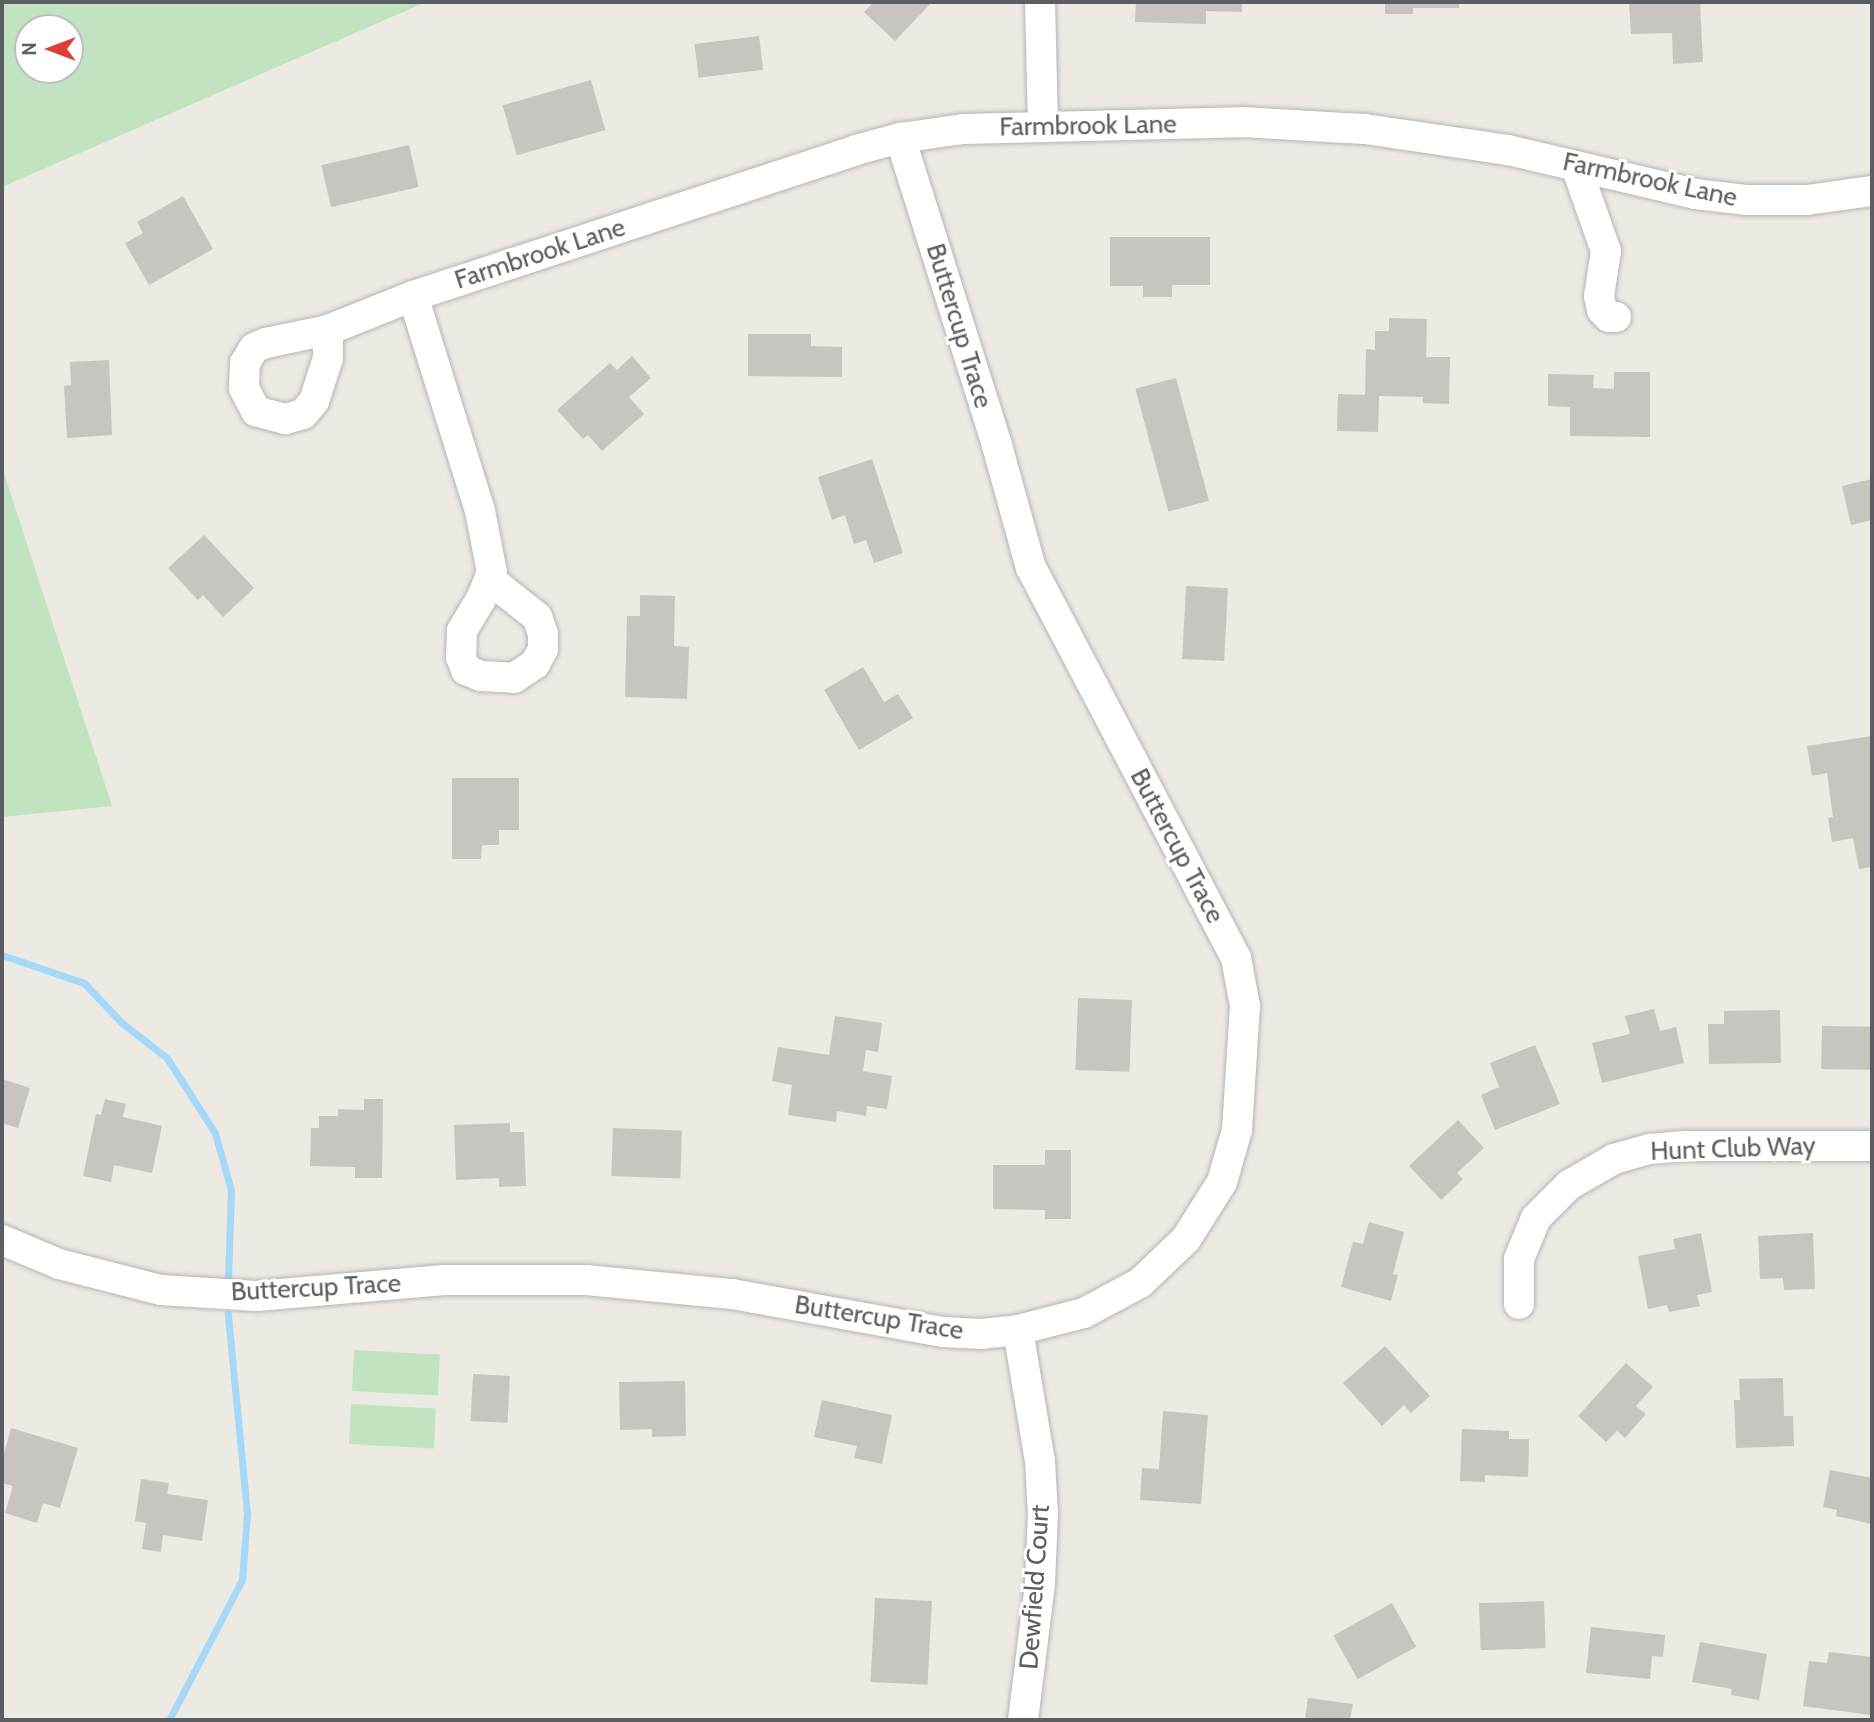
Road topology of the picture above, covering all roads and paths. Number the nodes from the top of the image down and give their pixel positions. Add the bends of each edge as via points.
1 (1040, 2) edge
2 (1043, 126) junction
3 (901, 138) junction
4 (1576, 166) junction
5 (1872, 191) edge
6 (413, 296) junction
7 (1616, 317) dead end
8 (328, 330) dead end
9 (489, 579) dead end
10 (1872, 1146) edge
11 (2, 1240) edge
12 (1519, 1304) dead end
13 (1018, 1330) junction
14 (1023, 1720) edge

1 - 2 street
2 - 3 street, Farmbrook Lane via 962,129
2 - 4 street, Farmbrook Lane via 1242,122 1365,129 1508,150
3 - 6 street, Farmbrook Lane
3 - 13 street, Buttercup Trace via 1031,568 1236,958 1245,1006 1237,1130 1222,1182 1186,1239 1140,1283 1084,1313
4 - 5 street, Farmbrook Lane via 1695,194 1746,200 1807,200
4 - 7 street via 1606,251 1599,296 1602,310
6 - 8 street, Farmbrook Lane
6 - 9 street via 480,511 492,572
10 - 12 street, Hunt Club Way via 1687,1146 1650,1149 1614,1159 1569,1185 1536,1217 1520,1259
11 - 13 street, Buttercup Trace via 58,1264 161,1290 257,1296 444,1280 586,1280 732,1294 943,1332
13 - 14 street, Dewfield Court via 1040,1461 1043,1514 1040,1584

